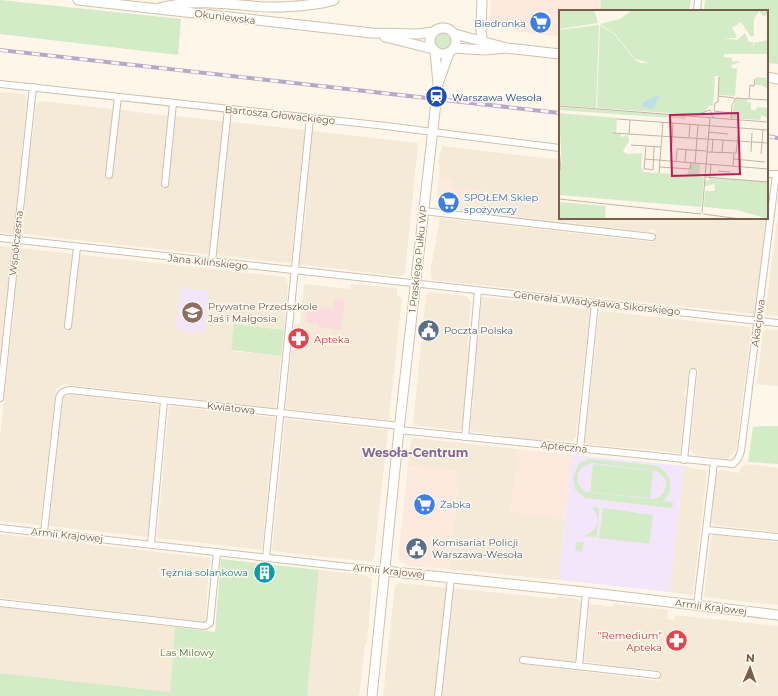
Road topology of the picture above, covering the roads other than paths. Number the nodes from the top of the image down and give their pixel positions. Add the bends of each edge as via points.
1 (78, 0) edge
2 (334, 0) edge
3 (482, 0) edge
4 (698, 0) edge
5 (157, 9) junction
6 (697, 10) edge
7 (433, 32) junction
8 (372, 33) junction
9 (455, 34) junction
10 (482, 40) junction
11 (507, 48) junction
12 (434, 50) junction
13 (484, 50) junction
14 (451, 51) junction
15 (559, 54) edge
16 (768, 77) edge
17 (778, 79) edge
18 (0, 84) edge
19 (438, 84) junction
20 (32, 87) junction
21 (118, 97) junction
22 (173, 103) junction
23 (228, 109) junction
24 (310, 118) junction
25 (433, 132) junction
26 (559, 148) edge
27 (777, 174) edge
28 (109, 175) dead end
29 (165, 184) dead end
30 (423, 211) junction
31 (652, 237) dead end
32 (0, 238) edge
33 (16, 240) junction
34 (77, 247) junction
35 (212, 262) junction
36 (294, 271) junction
37 (415, 284) junction
38 (478, 290) junction
39 (595, 303) junction
40 (758, 321) junction
41 (778, 323) edge
42 (68, 326) dead end
43 (693, 372) dead end
44 (0, 398) edge
45 (164, 401) junction
46 (281, 414) junction
47 (399, 428) junction
48 (465, 437) junction
49 (580, 449) junction
50 (684, 460) junction
51 (714, 463) junction
52 (728, 465) joint
53 (0, 528) edge
54 (707, 530) junction
55 (44, 532) junction
56 (778, 538) edge
57 (151, 544) junction
58 (217, 552) junction
59 (266, 557) junction
60 (385, 571) junction
61 (451, 578) junction
62 (586, 592) junction
63 (0, 603) edge
64 (698, 605) junction
65 (778, 615) edge
66 (523, 660) dead end
67 (579, 666) junction
68 (657, 675) dead end
69 (372, 696) edge
70 (438, 696) edge

1 - 5 street, Okuniewska
2 - 5 street via 295,6 254,6 186,0
3 - 10 street
4 - 6 street
5 - 8 street, Okuniewska
7 - 8 street, Okuniewska
7 - 9 street via 442,28 450,29
7 - 12 street via 430,39
8 - 12 street, Okuniewska
9 - 10 street
9 - 14 street via 456,41
10 - 11 street
10 - 13 street
11 - 13 street
11 - 15 street
12 - 14 street via 439,53
12 - 19 street, 1 Praskiego Pułku WP
13 - 14 street
14 - 19 street, 1 Praskiego Pułku WP
16 - 17 street
18 - 20 street, Bartosza Głowackiego
19 - 25 street, 1 Praskiego Pułku WP
20 - 21 street, Bartosza Głowackiego
20 - 33 street, Współczesna
21 - 22 street, Bartosza Głowackiego
21 - 28 street
22 - 23 street, Bartosza Głowackiego
22 - 29 street
23 - 24 street, Bartosza Głowackiego
23 - 35 street
24 - 25 street, Bartosza Głowackiego
24 - 36 street
25 - 26 street, Bartosza Głowackiego
25 - 30 street, 1 Praskiego Pułku WP
27 - 40 street, Akacjowa
30 - 31 street
30 - 37 street, 1 Praskiego Pułku WP
32 - 33 street, Jana Kilińskiego
33 - 34 street, Jana Kilińskiego
33 - 44 street, Współczesna
34 - 35 street, Jana Kilińskiego
34 - 42 street
35 - 36 street, Jana Kilińskiego
36 - 37 street, Jana Kilińskiego
36 - 46 street
37 - 38 street, Generała Władysława Sikorskiego
37 - 47 street, 1 Praskiego Pułku WP
38 - 39 street, Generała Władysława Sikorskiego
38 - 48 street
39 - 40 street, Generała Władysława Sikorskiego
39 - 49 street
40 - 41 street, Generała Władysława Sikorskiego
40 - 52 street, Akacjowa via 741,451 736,462
43 - 50 street
45 - 46 street, Kwiatowa
45 - 55 street, Kwiatowa via 70,390 63,392 59,398
45 - 57 street
46 - 47 street, Kwiatowa
46 - 59 street
47 - 48 street, Apteczna
47 - 60 street, 1 Praskiego Pułku WP
48 - 49 street, Apteczna
49 - 50 street, Apteczna
50 - 51 street, Apteczna
51 - 52 street, Apteczna
51 - 54 street
53 - 55 street, Armii Krajowej
54 - 56 street
54 - 64 street
55 - 57 street, Armii Krajowej
57 - 58 street, Armii Krajowej
58 - 59 street, Armii Krajowej
58 - 63 street via 210,623 205,626
59 - 60 street, Armii Krajowej
60 - 61 street, Armii Krajowej
60 - 69 street, 1 Praskiego Pułku WP
61 - 62 street, Armii Krajowej
61 - 70 street
62 - 64 street, Armii Krajowej
62 - 67 street
64 - 65 street, Armii Krajowej
66 - 67 street
67 - 68 street

